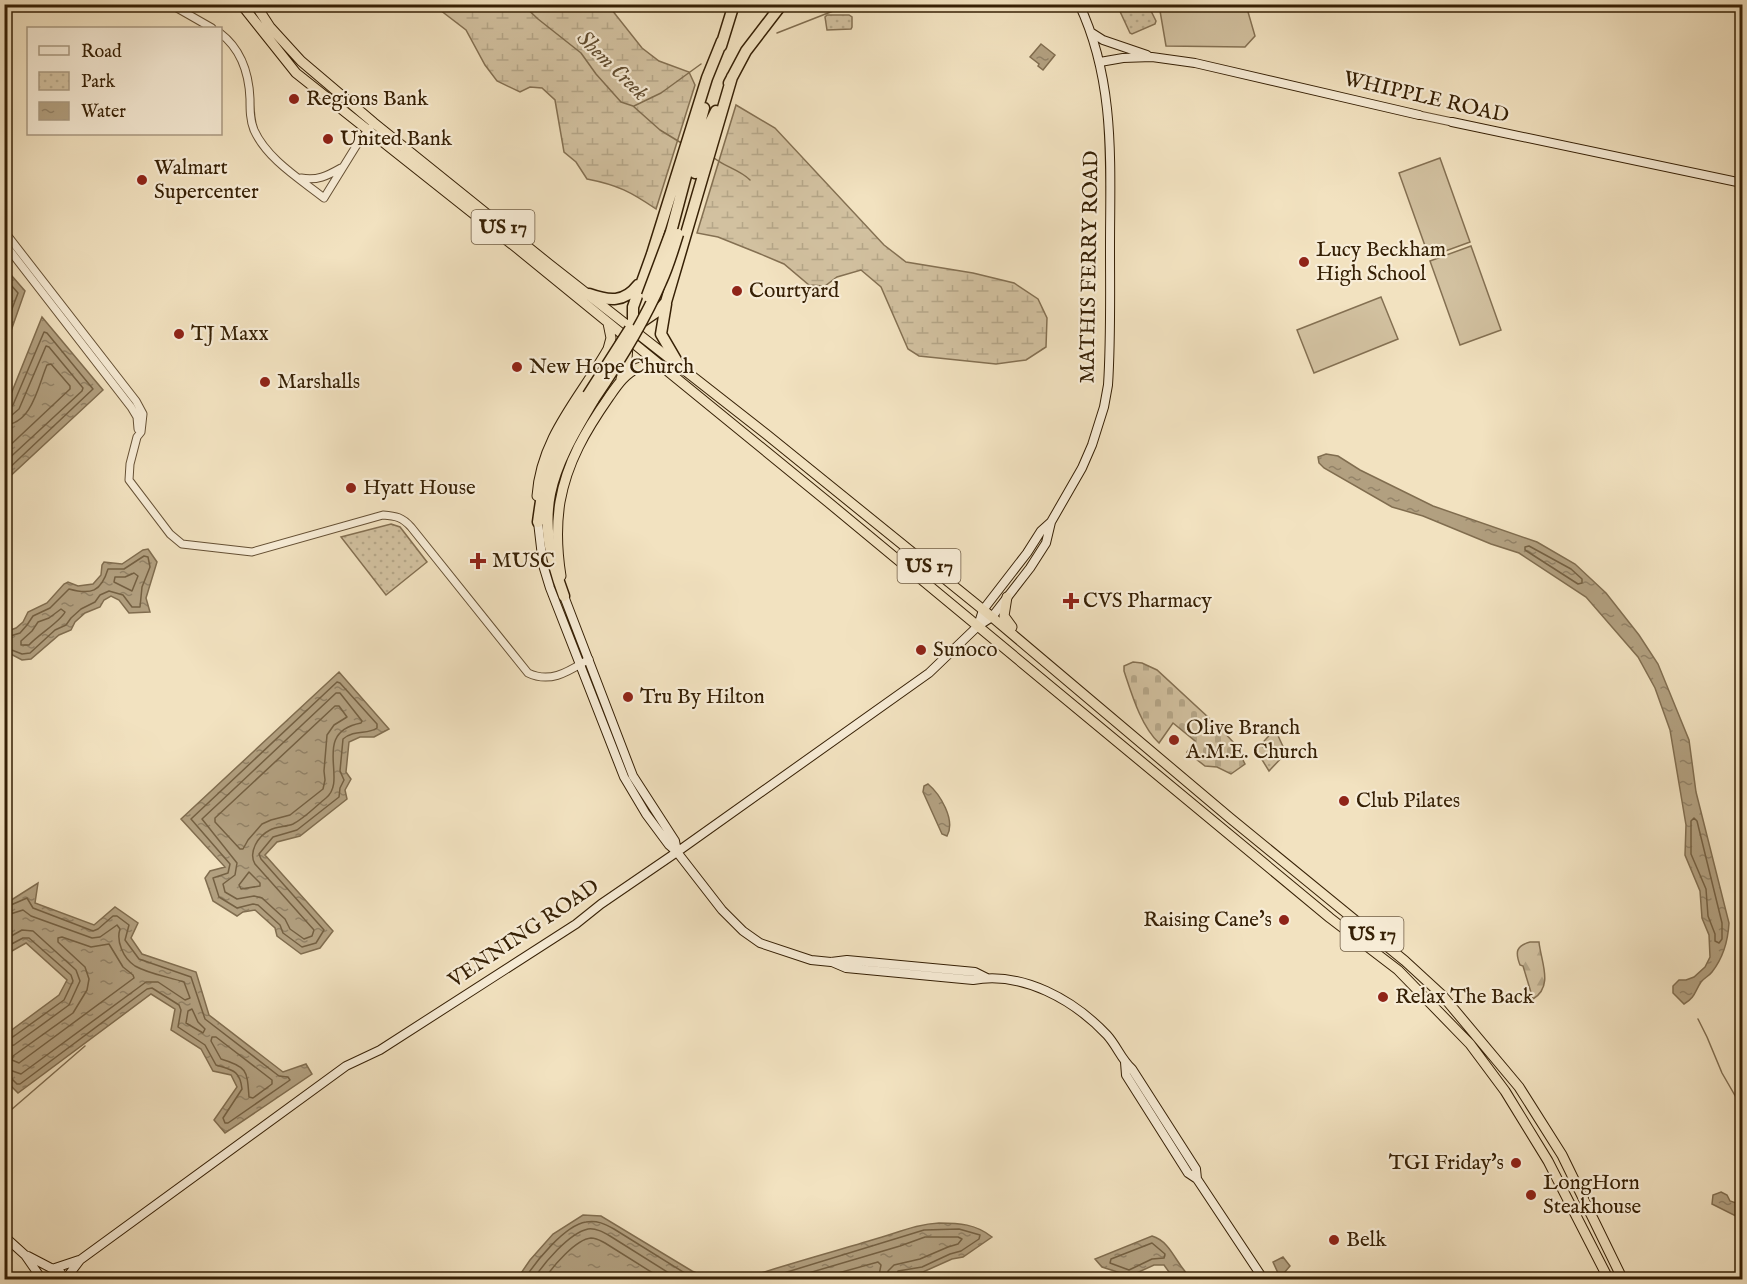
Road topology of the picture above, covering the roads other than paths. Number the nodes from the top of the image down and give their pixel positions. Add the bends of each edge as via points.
1 (170, 4) edge
2 (241, 4) edge
3 (255, 4) edge
4 (734, 4) edge
5 (782, 4) edge
6 (1079, 4) edge
7 (210, 27) edge
8 (1092, 33) junction
9 (222, 35) edge
10 (723, 37) junction
11 (1152, 57) junction
12 (1100, 62) junction
13 (732, 77) junction
14 (1419, 115) joint
15 (1452, 122) joint
16 (371, 127) junction
17 (344, 166) junction
18 (298, 177) junction
19 (1743, 183) edge
20 (4, 231) edge
21 (674, 233) junction
22 (4, 243) edge
23 (642, 280) junction
24 (589, 294) junction
25 (666, 302) junction
26 (608, 323) junction
27 (630, 335) junction
28 (604, 356) junction
29 (678, 364) junction
30 (668, 372) junction
31 (619, 383) junction
32 (591, 397) junction
33 (136, 441) junction
34 (538, 522) junction
35 (1052, 522) junction
36 (564, 596) junction
37 (1007, 597) junction
38 (983, 610) junction
39 (992, 617) junction
40 (978, 626) junction
41 (1025, 644) junction
42 (589, 659) junction
43 (579, 665) junction
44 (677, 852) junction
45 (4, 1236) edge
46 (25, 1255) junction
47 (80, 1260) junction
48 (53, 1268) junction
49 (40, 1279) edge
50 (65, 1280) edge
51 (1264, 1280) edge
52 (1609, 1280) edge
53 (1623, 1280) edge

1 - 7 street
2 - 16 highway, US 17 via 296,73
3 - 16 highway, US 17 via 301,61
4 - 10 highway
5 - 13 highway via 757,35
6 - 8 main road, MATHIS FERRY ROAD
8 - 11 main road
8 - 12 main road, MATHIS FERRY ROAD
9 - 18 street via 234,46 246,70 249,114 255,131 274,157
10 - 21 highway
10 - 23 highway
11 - 12 main road, WHIPPLE ROAD
11 - 14 main road, WHIPPLE ROAD via 1195,63
12 - 35 main road, MATHIS FERRY ROAD via 1110,138 1108,385 1092,445
13 - 21 highway via 709,125
13 - 25 highway
14 - 15 street, WHIPPLE ROAD
15 - 19 main road, WHIPPLE ROAD
16 - 17 street
16 - 24 highway, US 17
16 - 26 highway, US 17
17 - 18 street via 323,178
17 - 18 street via 324,198
20 - 33 street via 136,401 143,414
21 - 32 highway, bridge via 638,315
22 - 33 street via 131,407 137,417
23 - 24 highway via 628,295 616,300
23 - 27 highway
24 - 27 highway, US 17
25 - 27 highway
25 - 29 highway via 661,334
26 - 27 highway, US 17
26 - 28 highway via 611,338
27 - 28 highway
27 - 29 highway, US 17
27 - 30 highway, US 17
27 - 31 highway
28 - 34 highway via 547,450 537,492
29 - 38 highway, US 17
30 - 31 highway via 638,368
30 - 40 highway, US 17
31 - 36 highway via 582,436 565,482 556,528
32 - 34 highway via 552,458
32 - 36 highway via 549,491 548,536
33 - 43 street via 129,480 182,544 252,552 381,516 397,516 411,527 528,673 549,678
34 - 43 main road via 543,565
35 - 37 main road, MATHIS FERRY ROAD via 1039,555
35 - 38 main road, MATHIS FERRY ROAD via 1041,531
36 - 42 main road
37 - 39 main road, MATHIS FERRY ROAD
37 - 41 highway via 1004,619
38 - 39 highway, US 17
38 - 40 main road, MATHIS FERRY ROAD
39 - 40 main road, MATHIS FERRY ROAD
39 - 41 highway, US 17
40 - 44 main road, VENNING ROAD via 929,673
40 - 52 highway, US 17 via 1398,970 1434,1006 1470,1044 1505,1091 1548,1161
41 - 53 highway, US 17 via 1442,995 1519,1087 1562,1155
42 - 43 street
42 - 44 main road via 633,776 675,841
43 - 44 main road via 629,788
44 - 47 main road, VENNING ROAD via 576,924 380,1050 346,1066
44 - 51 main road via 722,910 760,943 846,968 1016,982 1042,989 1080,1009 1109,1037 1132,1069 1196,1169 1197,1179
45 - 46 main road
46 - 48 main road
46 - 49 main road
47 - 48 main road, VENNING ROAD
47 - 50 main road, VENNING ROAD
48 - 49 main road
48 - 50 main road via 62,1272

